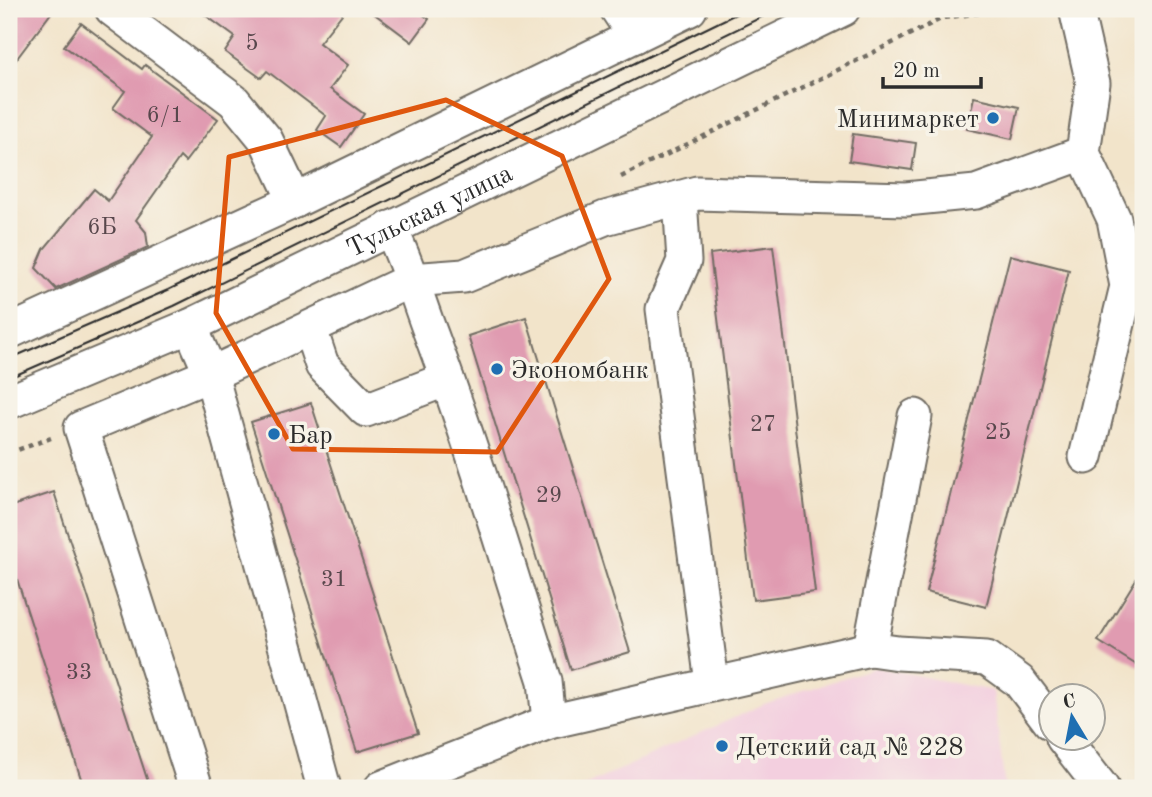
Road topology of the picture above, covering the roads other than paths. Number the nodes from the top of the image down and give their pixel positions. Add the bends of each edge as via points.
1 (112, 9) edge
2 (690, 9) edge
3 (843, 9) edge
4 (1076, 9) edge
5 (626, 22) edge
6 (1083, 152) junction
7 (680, 198) junction
8 (295, 201) junction
9 (390, 228) junction
10 (411, 280) junction
11 (190, 326) junction
12 (310, 329) junction
13 (9, 332) edge
14 (211, 374) junction
15 (447, 379) junction
16 (9, 402) edge
17 (915, 416) dead end
18 (1086, 457) dead end
19 (870, 649) junction
20 (712, 683) junction
21 (1036, 703) edge
22 (549, 722) junction
23 (1074, 752) edge
24 (196, 788) edge
25 (324, 788) edge
26 (381, 788) edge
27 (1102, 788) edge

1 - 8 street via 234,101 266,140
2 - 5 street
3 - 9 street, Тульская улица
4 - 6 street via 1093,83
5 - 8 street
6 - 7 street via 976,192 906,199 697,193
6 - 18 street via 1114,219 1127,286
7 - 10 street via 606,218 464,276
7 - 20 street via 684,261 663,309
8 - 13 street
9 - 10 street
9 - 11 street, Тульская улица
10 - 12 street
10 - 15 street
11 - 14 street
11 - 16 street, Тульская улица
12 - 14 street
12 - 15 street via 322,365 366,410
14 - 24 street via 81,428
14 - 25 street
15 - 22 street via 545,681
17 - 19 street
19 - 20 street
19 - 21 street via 987,658 1019,681
20 - 22 street
22 - 26 street
23 - 27 street

